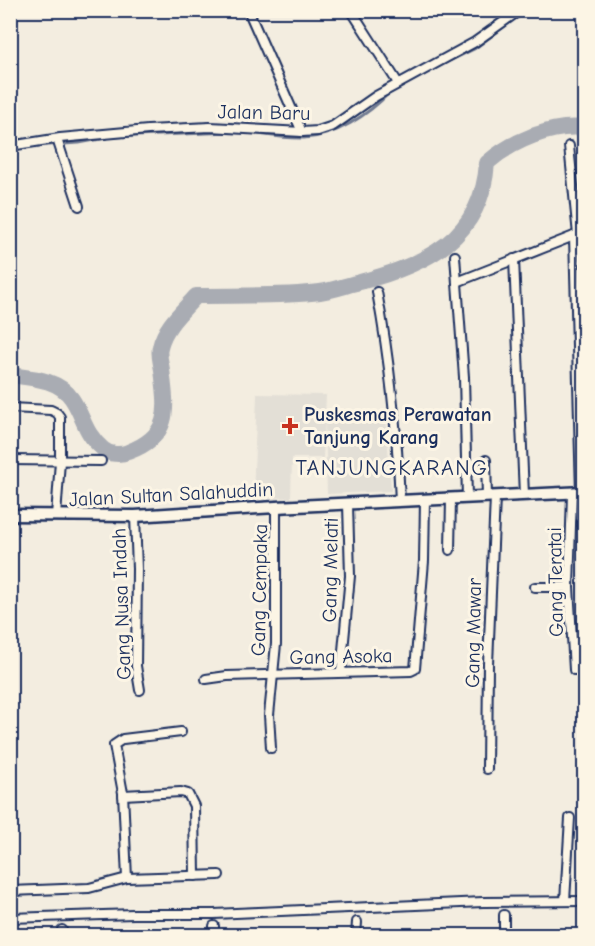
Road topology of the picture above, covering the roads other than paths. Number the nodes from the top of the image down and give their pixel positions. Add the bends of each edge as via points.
1 (248, 10) edge
2 (351, 10) edge
3 (520, 10) edge
4 (398, 83) junction
5 (302, 132) junction
6 (58, 144) junction
7 (10, 146) edge
8 (569, 146) dead end
9 (79, 206) dead end
10 (579, 234) edge
11 (455, 256) dead end
12 (514, 259) junction
13 (458, 282) junction
14 (377, 292) dead end
15 (10, 408) edge
16 (10, 460) edge
17 (486, 460) dead end
18 (60, 461) junction
19 (101, 461) dead end
20 (579, 493) edge
21 (524, 495) junction
22 (491, 497) junction
23 (467, 498) junction
24 (452, 499) junction
25 (424, 500) junction
26 (400, 501) junction
27 (348, 504) junction
28 (276, 507) junction
29 (10, 514) edge
30 (56, 516) junction
31 (135, 516) junction
32 (450, 550) dead end
33 (535, 587) dead end
34 (568, 587) junction
35 (574, 670) dead end
36 (342, 672) junction
37 (274, 674) junction
38 (206, 679) dead end
39 (140, 690) dead end
40 (181, 732) dead end
41 (271, 748) dead end
42 (487, 769) dead end
43 (123, 795) junction
44 (570, 818) dead end
45 (219, 875) dead end
46 (195, 876) junction
47 (127, 878) junction
48 (10, 891) edge
49 (565, 901) junction
50 (585, 901) edge
51 (504, 915) dead end
52 (10, 918) edge
53 (357, 922) dead end
54 (214, 926) dead end
55 (214, 936) edge
56 (356, 936) edge
57 (504, 936) edge

1 - 5 street
2 - 4 street
3 - 4 street, Jalan Baru via 467,47
4 - 5 street, Jalan Baru via 333,126
5 - 6 street, Jalan Baru via 210,127 148,130
6 - 7 street, Jalan Baru
6 - 9 street
8 - 10 street, Gang Teratai
10 - 12 street
10 - 20 street, Gang Teratai
11 - 13 street
12 - 13 street
12 - 21 street
13 - 23 street
14 - 26 street via 397,429
15 - 18 street via 57,413 61,421
16 - 18 street
17 - 22 street, Gang Mawar
18 - 19 street
18 - 30 street
20 - 21 main road, Jalan Sultan Salahuddin
20 - 34 street, Gang Teratai
21 - 22 main road, Jalan Sultan Salahuddin
22 - 23 main road, Jalan Sultan Salahuddin
22 - 42 street, Gang Mawar
23 - 24 main road, Jalan Sultan Salahuddin
24 - 25 main road, Jalan Sultan Salahuddin
24 - 32 street
25 - 26 main road, Jalan Sultan Salahuddin
25 - 36 street, Gang Asoka via 424,561 415,669
26 - 27 main road, Jalan Sultan Salahuddin
27 - 28 main road, Jalan Sultan Salahuddin
27 - 36 street, Gang Melati via 350,576
28 - 31 main road, Jalan Sultan Salahuddin
28 - 37 street, Gang Cempaka
29 - 30 main road, Jalan Sultan Salahuddin
30 - 31 main road, Jalan Sultan Salahuddin
31 - 39 street, Gang Nusa Indah via 136,666
33 - 34 street
34 - 35 street, Gang Teratai
36 - 37 street, Gang Asoka
37 - 38 street, Gang Asoka
37 - 41 street, Gang Cempaka via 269,715
40 - 43 street via 117,742 114,747
43 - 46 street via 187,793 194,806
43 - 47 street
44 - 49 street
45 - 46 street
46 - 47 street
47 - 48 street via 89,888
49 - 50 street
49 - 52 street
51 - 57 street
53 - 56 street
54 - 55 street

